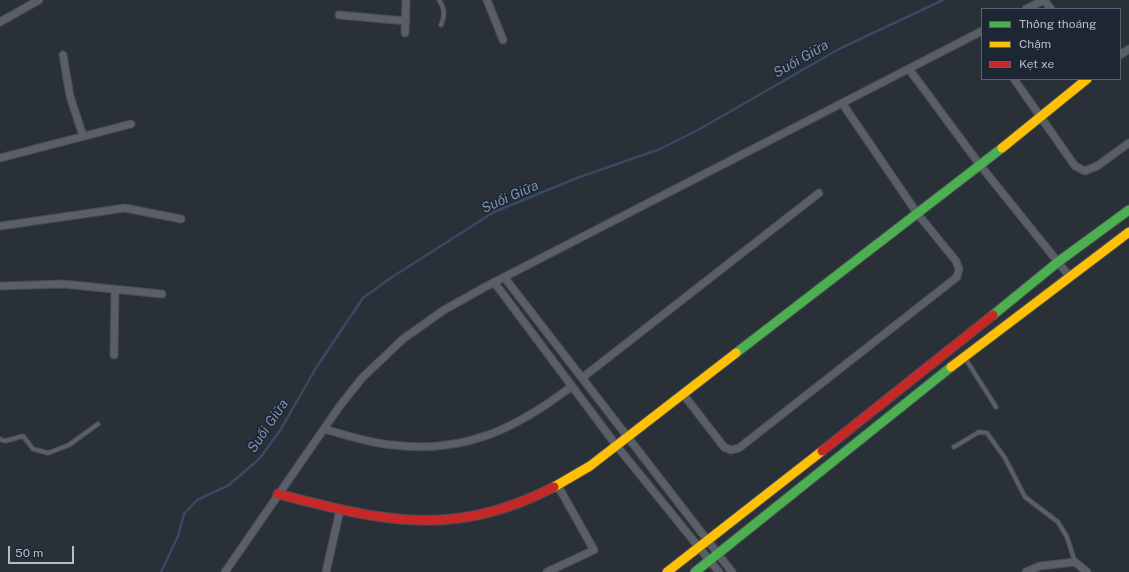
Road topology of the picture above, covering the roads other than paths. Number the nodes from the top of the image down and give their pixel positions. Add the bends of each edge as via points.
1 (39, 0) edge
2 (406, 0) edge
3 (438, 0) edge
4 (487, 0) edge
5 (1044, 0) edge
6 (1028, 8) edge
7 (1050, 8) edge
8 (339, 15) dead end
9 (406, 21) junction
10 (0, 22) edge
11 (441, 25) dead end
12 (406, 33) dead end
13 (981, 34) edge
14 (503, 40) dead end
15 (63, 55) dead end
16 (909, 69) junction
17 (1015, 80) edge
18 (1086, 80) edge
19 (842, 103) junction
20 (1040, 115) junction
21 (130, 124) dead end
22 (83, 136) junction
23 (1129, 144) edge
24 (0, 158) edge
25 (980, 164) junction
26 (819, 193) dead end
27 (1129, 210) edge
28 (917, 213) junction
29 (181, 219) dead end
30 (0, 226) edge
31 (1129, 232) edge
32 (1058, 262) junction
33 (504, 277) junction
34 (1070, 277) junction
35 (494, 282) junction
36 (0, 286) edge
37 (115, 290) junction
38 (162, 294) dead end
39 (114, 355) dead end
40 (964, 357) junction
41 (582, 378) junction
42 (572, 386) junction
43 (683, 394) junction
44 (996, 407) dead end
45 (98, 424) dead end
46 (324, 429) junction
47 (628, 436) junction
48 (0, 438) edge
49 (616, 445) junction
50 (954, 447) dead end
51 (558, 486) junction
52 (278, 494) junction
53 (340, 510) junction
54 (707, 539) junction
55 (700, 546) junction
56 (719, 554) junction
57 (711, 560) junction
58 (1075, 562) junction
59 (225, 572) edge
60 (326, 572) edge
61 (547, 572) edge
62 (667, 572) edge
63 (696, 572) edge
64 (719, 572) edge
65 (732, 572) edge
66 (1026, 572) edge
67 (1087, 572) edge

1 - 10 street
2 - 9 street
3 - 11 lane via 444,7
4 - 14 street
5 - 6 street
5 - 7 street
8 - 9 street
9 - 12 street
13 - 16 street
15 - 22 street via 70,96
16 - 19 street
16 - 25 street
17 - 20 street
18 - 20 street
19 - 28 street
19 - 33 street
20 - 23 street via 1075,166 1085,171 1097,166
20 - 25 street
21 - 22 street
22 - 24 street
25 - 28 street
25 - 32 street
26 - 41 street
27 - 32 street
28 - 43 street
28 - 43 street via 956,261 959,269 957,277 739,448 731,450 724,447
29 - 30 street via 125,208
31 - 34 street
32 - 34 street
32 - 54 street via 941,358
33 - 35 street
33 - 41 street
34 - 40 street
35 - 42 street
35 - 46 street via 444,310 388,352 362,378
36 - 37 street via 64,284
37 - 38 street
37 - 39 street
40 - 44 lane
40 - 56 street
41 - 47 street
42 - 46 street via 515,424 488,436 459,443 425,447 391,445
42 - 49 street
43 - 47 street
45 - 48 lane via 69,445 48,452 33,449 24,436 5,441
46 - 52 street
47 - 49 street
47 - 54 street
49 - 51 street via 590,466
49 - 55 street
50 - 58 lane via 979,432 987,433 1005,458 1025,497 1058,522 1067,537
51 - 53 street via 529,500 496,511 444,520 392,520
51 - 61 street via 594,550
52 - 53 street
52 - 59 street
53 - 60 street
54 - 55 street
54 - 56 street
55 - 57 street
55 - 62 street
56 - 57 street
56 - 65 street
57 - 63 street
57 - 64 street
58 - 66 street via 1040,566
58 - 67 street

